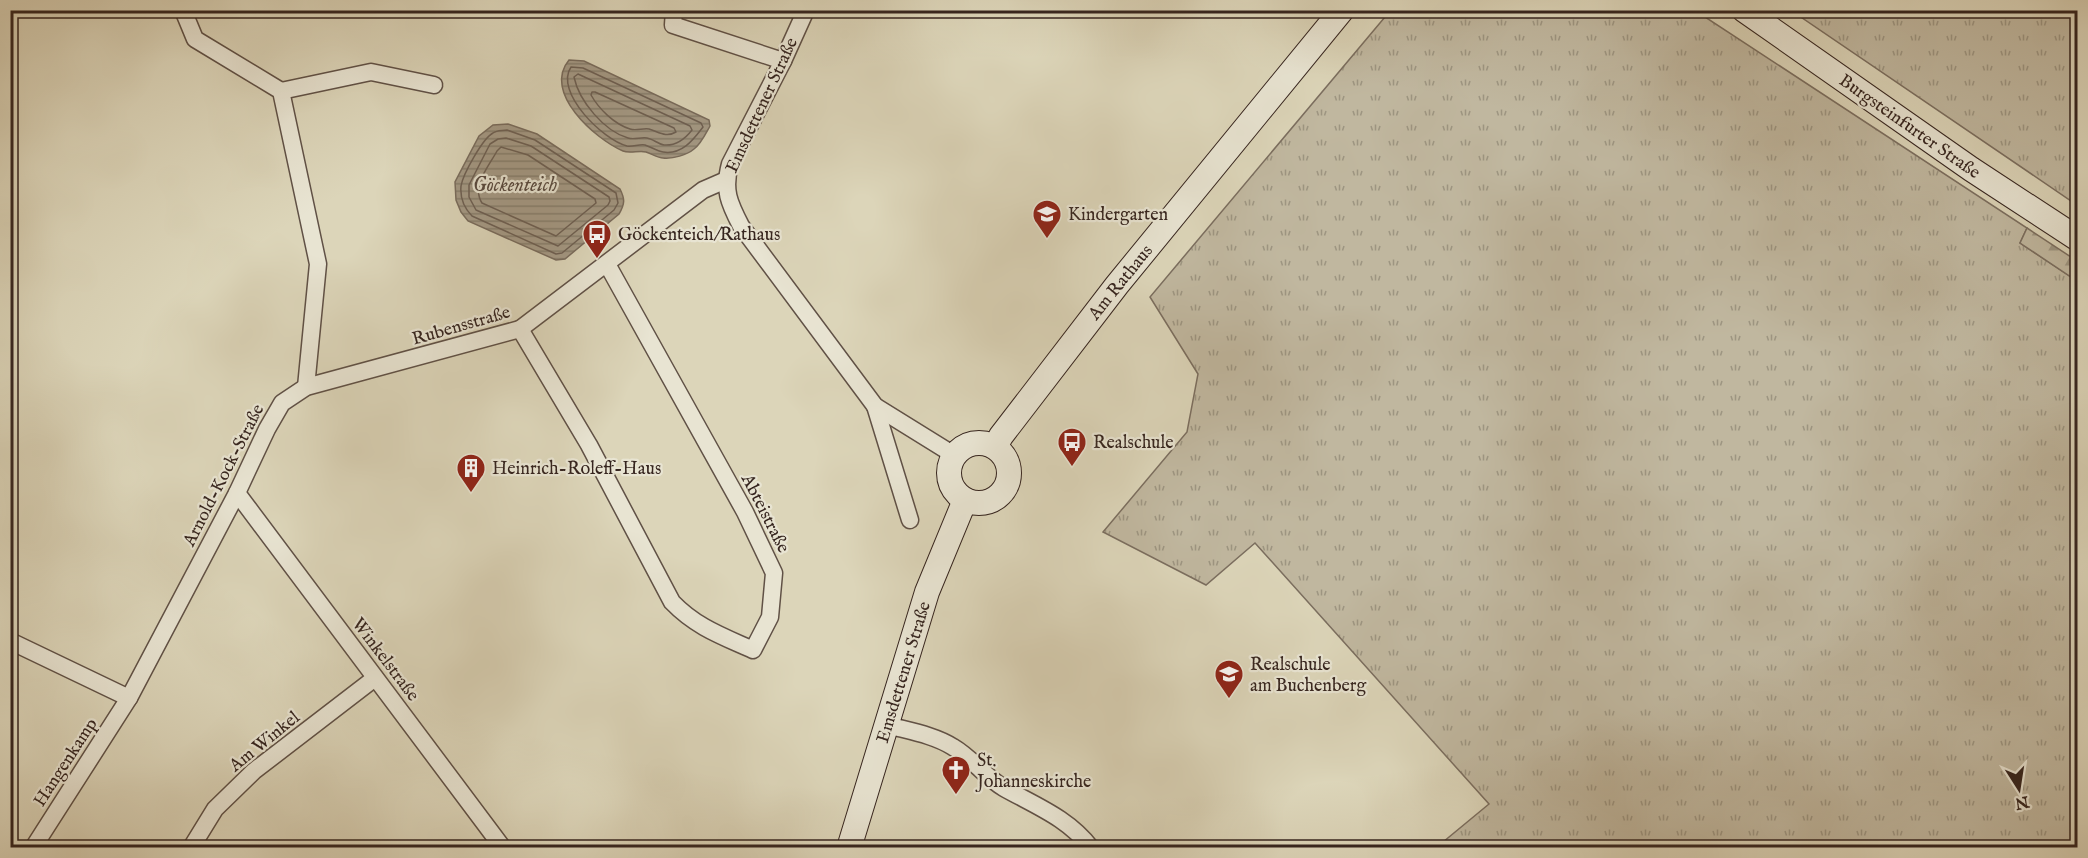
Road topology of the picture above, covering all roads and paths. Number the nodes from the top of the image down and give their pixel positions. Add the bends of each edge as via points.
1 (183, 10) edge
2 (674, 10) edge
3 (806, 10) edge
4 (1342, 10) edge
5 (1744, 10) edge
6 (783, 61) junction
7 (434, 85) dead end
8 (281, 91) junction
9 (726, 180) junction
10 (2078, 239) edge
11 (607, 264) junction
12 (520, 329) junction
13 (306, 387) junction
14 (875, 406) junction
15 (995, 447) junction
16 (954, 455) junction
17 (237, 494) junction
18 (965, 500) junction
19 (910, 520) dead end
20 (10, 641) edge
21 (375, 678) junction
22 (129, 698) junction
23 (887, 725) junction
24 (33, 848) edge
25 (191, 848) edge
26 (503, 848) edge
27 (849, 848) edge
28 (1091, 848) edge

1 - 8 street via 195,39
2 - 6 street via 673,25
3 - 6 street, Emsdettener Straße
4 - 15 main road, Am Rathaus via 1117,285
5 - 10 main road, Burgsteinfurter Straße
6 - 9 street, Emsdettener Straße via 730,164
7 - 8 street via 371,72
8 - 13 street via 318,264
9 - 11 street, Rubensstraße via 703,190
9 - 14 street, Emsdettener Straße via 729,203 741,226
11 - 12 street, Rubensstraße
11 - 12 street, Abteistraße via 745,512 774,573 770,617 753,650 702,627 672,602 589,445
12 - 13 street, Rubensstraße
13 - 17 street, Arnold-Kock-Straße via 282,403
14 - 16 street, Emsdettener Straße
14 - 19 street, Emsdettener Straße
15 - 16 main road via 973,443
15 - 18 main road via 1008,466 1009,478 1004,489 987,502
16 - 18 main road via 949,480
17 - 21 street, Winkelstraße
17 - 22 street, Arnold-Kock-Straße
18 - 23 main road, Emsdettener Straße via 927,592
20 - 22 street
21 - 25 street, Am Winkel via 254,771 215,809
21 - 26 street, Winkelstraße
22 - 24 street, Hangenkamp
23 - 27 main road, Emsdettener Straße
23 - 28 street via 953,747 1001,786 1078,831

